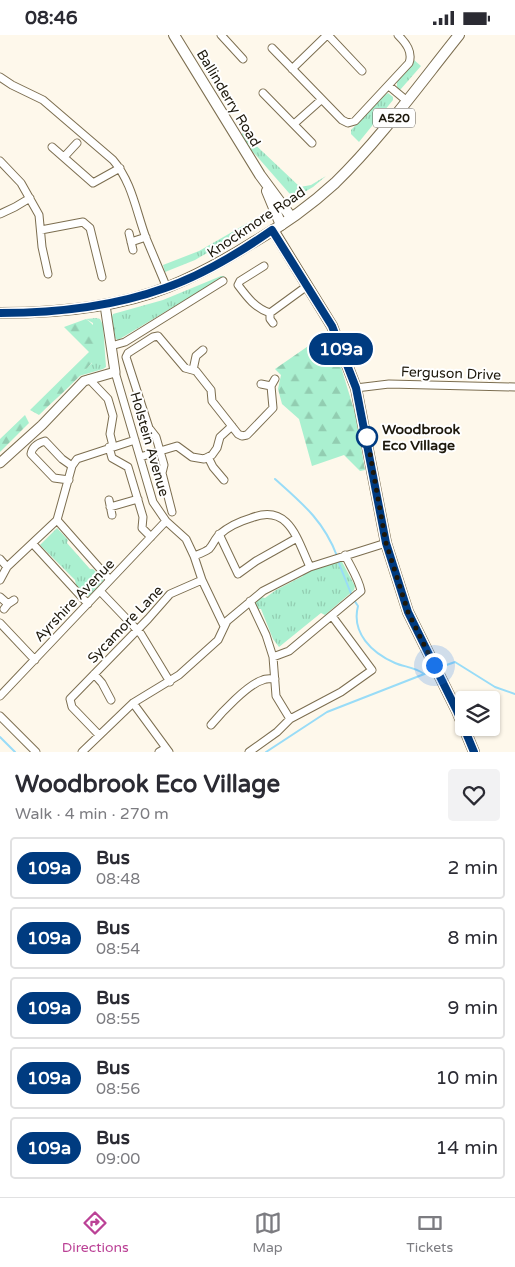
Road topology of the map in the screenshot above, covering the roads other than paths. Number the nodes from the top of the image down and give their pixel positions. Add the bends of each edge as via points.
1 (174, 35) edge
2 (221, 35) edge
3 (327, 35) edge
4 (398, 35) edge
5 (459, 35) edge
6 (272, 48) dead end
7 (243, 59) dead end
8 (292, 69) junction
9 (362, 71) dead end
10 (0, 77) edge
11 (389, 86) junction
12 (263, 93) dead end
13 (321, 100) junction
14 (407, 101) junction
15 (294, 124) junction
16 (77, 143) dead end
17 (312, 143) dead end
18 (52, 147) dead end
19 (64, 157) junction
20 (0, 161) edge
21 (120, 168) junction
22 (260, 175) junction
23 (30, 198) junction
24 (0, 214) edge
25 (291, 217) junction
26 (277, 227) junction
27 (41, 229) junction
28 (129, 233) dead end
29 (146, 237) junction
30 (261, 269) dead end
31 (48, 274) dead end
32 (102, 277) dead end
33 (223, 281) dead end
34 (307, 286) junction
35 (166, 288) junction
36 (105, 305) junction
37 (0, 313) edge
38 (270, 313) junction
39 (273, 323) dead end
40 (111, 346) junction
41 (202, 350) dead end
42 (193, 370) junction
43 (115, 372) junction
44 (89, 379) junction
45 (275, 379) dead end
46 (261, 384) dead end
47 (271, 386) junction
48 (515, 387) edge
49 (356, 388) junction
50 (232, 426) junction
51 (135, 439) junction
52 (111, 447) junction
53 (160, 452) junction
54 (140, 457) junction
55 (208, 457) junction
56 (0, 463) edge
57 (72, 466) junction
58 (69, 480) junction
59 (224, 481) dead end
60 (138, 499) junction
61 (111, 507) dead end
62 (172, 512) dead end
63 (57, 520) junction
64 (166, 521) junction
65 (219, 534) junction
66 (151, 537) junction
67 (297, 538) junction
68 (386, 543) junction
69 (33, 544) junction
70 (343, 555) junction
71 (194, 556) junction
72 (0, 559) edge
73 (7, 567) junction
74 (310, 567) junction
75 (0, 580) edge
76 (110, 580) junction
77 (202, 580) junction
78 (100, 591) junction
79 (0, 597) edge
80 (250, 601) junction
81 (9, 604) dead end
82 (88, 604) junction
83 (332, 616) junction
84 (0, 623) edge
85 (224, 626) junction
86 (137, 630) junction
87 (273, 657) junction
88 (35, 659) junction
89 (94, 674) junction
90 (275, 679) junction
91 (170, 681) junction
92 (0, 696) edge
93 (111, 700) dead end
94 (133, 703) junction
95 (0, 716) edge
96 (290, 719) junction
97 (216, 723) dead end
98 (99, 735) junction
99 (165, 751) edge
100 (36, 752) edge
101 (82, 752) edge
102 (249, 752) edge
103 (474, 752) edge

1 - 22 main road, Ballinderry Road
2 - 7 street
3 - 8 street
3 - 9 street
4 - 11 street via 409,49 411,58
5 - 14 main road, Knockmore Road / A520
6 - 8 street
8 - 13 street
10 - 21 street via 43,100
11 - 13 street via 355,121 348,123
11 - 14 street
12 - 15 street
13 - 15 street
14 - 25 main road, Knockmore Road / A520 via 333,185
15 - 17 street
16 - 19 street
18 - 19 street
19 - 21 street via 93,183
20 - 23 street via 22,183
21 - 29 street
22 - 25 main road, Ballinderry Road
22 - 26 main road, Ballinderry Road
23 - 24 street
23 - 27 street via 39,215
25 - 26 main road, Knockmore Road / A520
26 - 34 main road, Ballinderry Road
26 - 35 main road, Knockmore Road / A520 via 214,267
27 - 31 street
27 - 32 street via 83,222 90,228
28 - 29 street via 132,246
29 - 35 street
30 - 38 street via 238,285 252,303
33 - 40 street via 126,343
34 - 38 street
34 - 49 main road, Ballinderry Road via 332,326
35 - 36 main road, Knockmore Road / A520
36 - 37 main road, Knockmore Road / A520
36 - 40 street
38 - 39 street
40 - 43 street
41 - 42 street via 196,356
42 - 50 street via 211,390 212,401
42 - 53 street via 185,368 158,336 126,357
43 - 44 street
43 - 51 street, Holstein Avenue
44 - 52 street via 108,399 113,416
44 - 56 street via 79,385
45 - 47 street
46 - 47 street
47 - 50 street via 273,408 259,423 242,436
48 - 49 street, Ferguson Drive via 388,384
49 - 68 main road, Ballinderry Road
50 - 55 street via 220,437 217,448
51 - 52 street
51 - 54 street, Holstein Avenue
52 - 57 street via 77,459
52 - 60 street via 112,458 128,467
53 - 54 street
53 - 55 street via 177,446 192,457
53 - 62 street
54 - 64 street, Holstein Avenue via 153,502
55 - 59 street
57 - 58 street
57 - 58 street via 45,441 32,449 32,454 54,478
58 - 63 street
60 - 61 street
60 - 66 street via 142,527
63 - 69 street
63 - 76 street
64 - 66 street, Ayrshire Avenue
64 - 71 street, Holstein Avenue via 186,539
65 - 67 street via 244,520 272,513 283,518
65 - 67 street via 238,574
65 - 71 street via 208,550
66 - 76 street, Ayrshire Avenue
67 - 74 street
68 - 70 street
68 - 103 main road, Ballinderry Road via 408,612
69 - 73 street
69 - 82 street
70 - 74 street
70 - 83 street via 360,583 361,591
71 - 77 street, Holstein Avenue
72 - 73 street
73 - 75 street
74 - 80 street via 278,582
76 - 78 street, Ayrshire Avenue
77 - 85 street, Holstein Avenue
77 - 86 street, Sycamore Lane via 170,594
78 - 82 street, Ayrshire Avenue
78 - 86 street
79 - 81 street
80 - 85 street
80 - 87 street
82 - 88 street, Ayrshire Avenue
83 - 87 street via 290,651
83 - 96 street via 372,670 341,692
84 - 88 street
85 - 91 street via 218,640
86 - 89 street, Sycamore Lane
86 - 91 street
87 - 90 street
88 - 92 street, Ayrshire Avenue
89 - 93 street, Sycamore Lane
89 - 98 street, Sycamore Lane via 69,701
90 - 96 street via 276,696
90 - 97 street via 262,680 253,686 226,707
91 - 94 street
94 - 98 street
94 - 99 street
95 - 100 street
96 - 102 street
98 - 101 street

